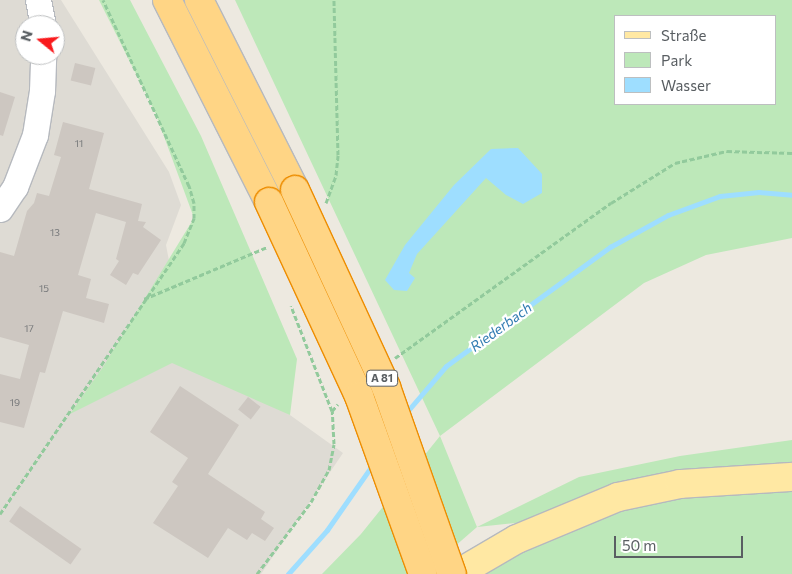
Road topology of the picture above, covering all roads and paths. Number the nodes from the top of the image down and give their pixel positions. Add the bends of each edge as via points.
1 (38, 0) edge
2 (103, 0) edge
3 (168, 0) edge
4 (199, 0) edge
5 (334, 0) edge
6 (41, 15) edge
7 (43, 65) edge
8 (792, 153) edge
9 (0, 209) edge
10 (321, 210) dead end
11 (276, 242) dead end
12 (268, 247) junction
13 (271, 256) dead end
14 (143, 299) junction
15 (289, 302) dead end
16 (391, 361) dead end
17 (341, 401) dead end
18 (332, 411) junction
19 (792, 477) edge
20 (0, 514) edge
21 (257, 574) edge
22 (423, 574) edge
23 (452, 574) edge
24 (457, 574) edge

1 - 6 street
2 - 14 path via 194,203 194,218 184,243
3 - 22 highway, A 81, bridge via 269,202 359,396
4 - 23 highway, A 81, bridge via 295,190 386,387
5 - 10 path via 338,155 332,190
7 - 9 street via 34,135 15,187
8 - 16 path via 727,151 675,163 611,203
11 - 12 path
12 - 13 path
12 - 14 path
14 - 20 path via 103,367
15 - 18 path
17 - 18 path
18 - 21 path via 334,444 329,470 311,502
19 - 24 main road via 680,484 618,498 524,536

